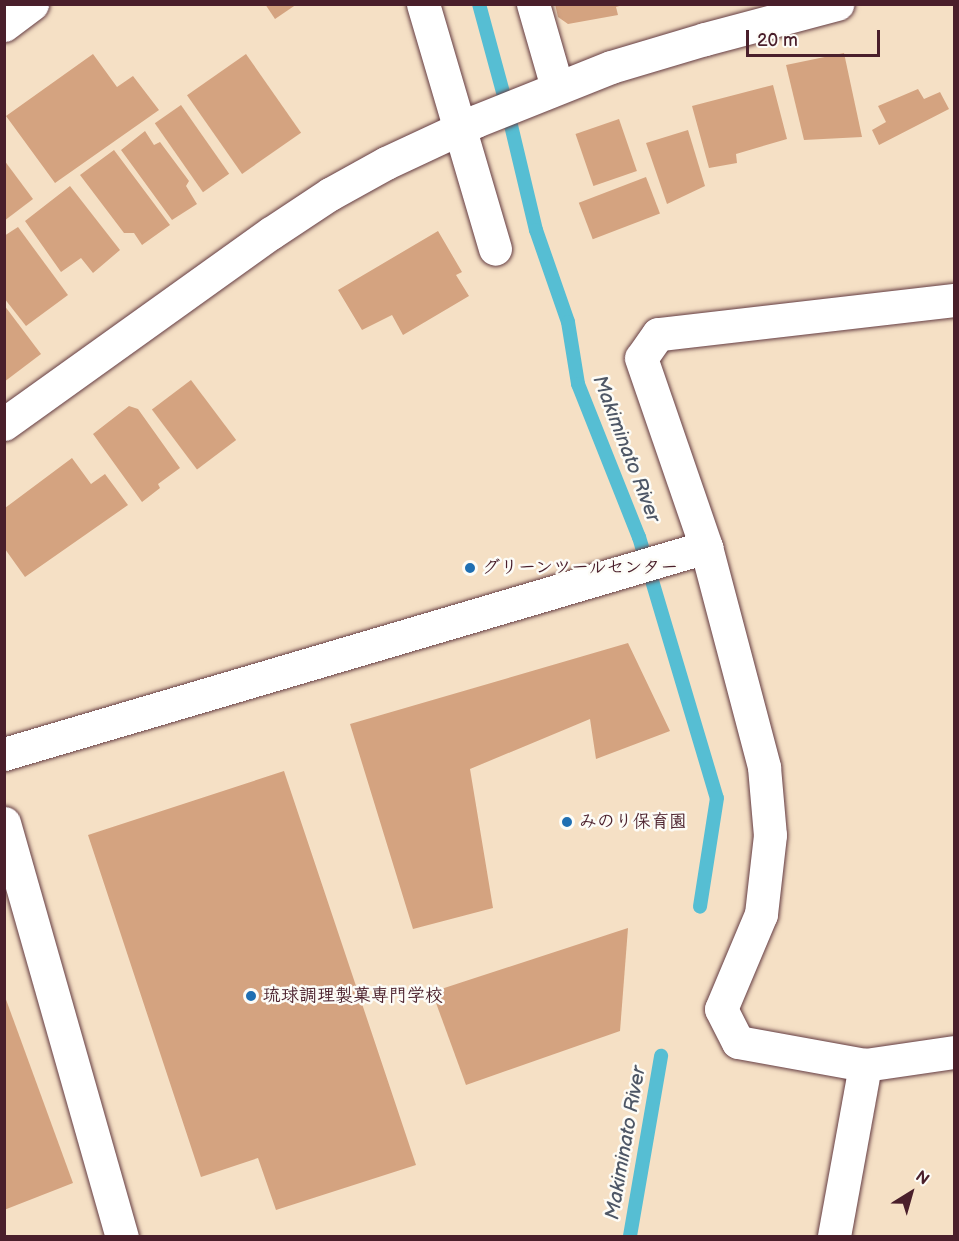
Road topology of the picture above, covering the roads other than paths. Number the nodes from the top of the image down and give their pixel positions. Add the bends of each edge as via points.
1 (32, 4) edge
2 (423, 4) edge
3 (533, 4) edge
4 (837, 4) edge
5 (4, 25) edge
6 (545, 92) junction
7 (468, 124) junction
8 (495, 249) dead end
9 (954, 300) edge
10 (4, 424) edge
11 (706, 547) junction
12 (4, 754) edge
13 (4, 823) edge
14 (954, 1052) edge
15 (865, 1065) junction
16 (122, 1236) edge
17 (834, 1236) edge

1 - 5 street
2 - 7 street
3 - 6 street
4 - 6 street via 705,39
6 - 7 street
7 - 8 street
7 - 10 street via 386,163 271,232
9 - 11 street via 658,334 641,358
11 - 12 street
11 - 15 street via 764,767 770,835 761,914 721,1009 738,1042
13 - 16 street
14 - 15 street
15 - 17 street

